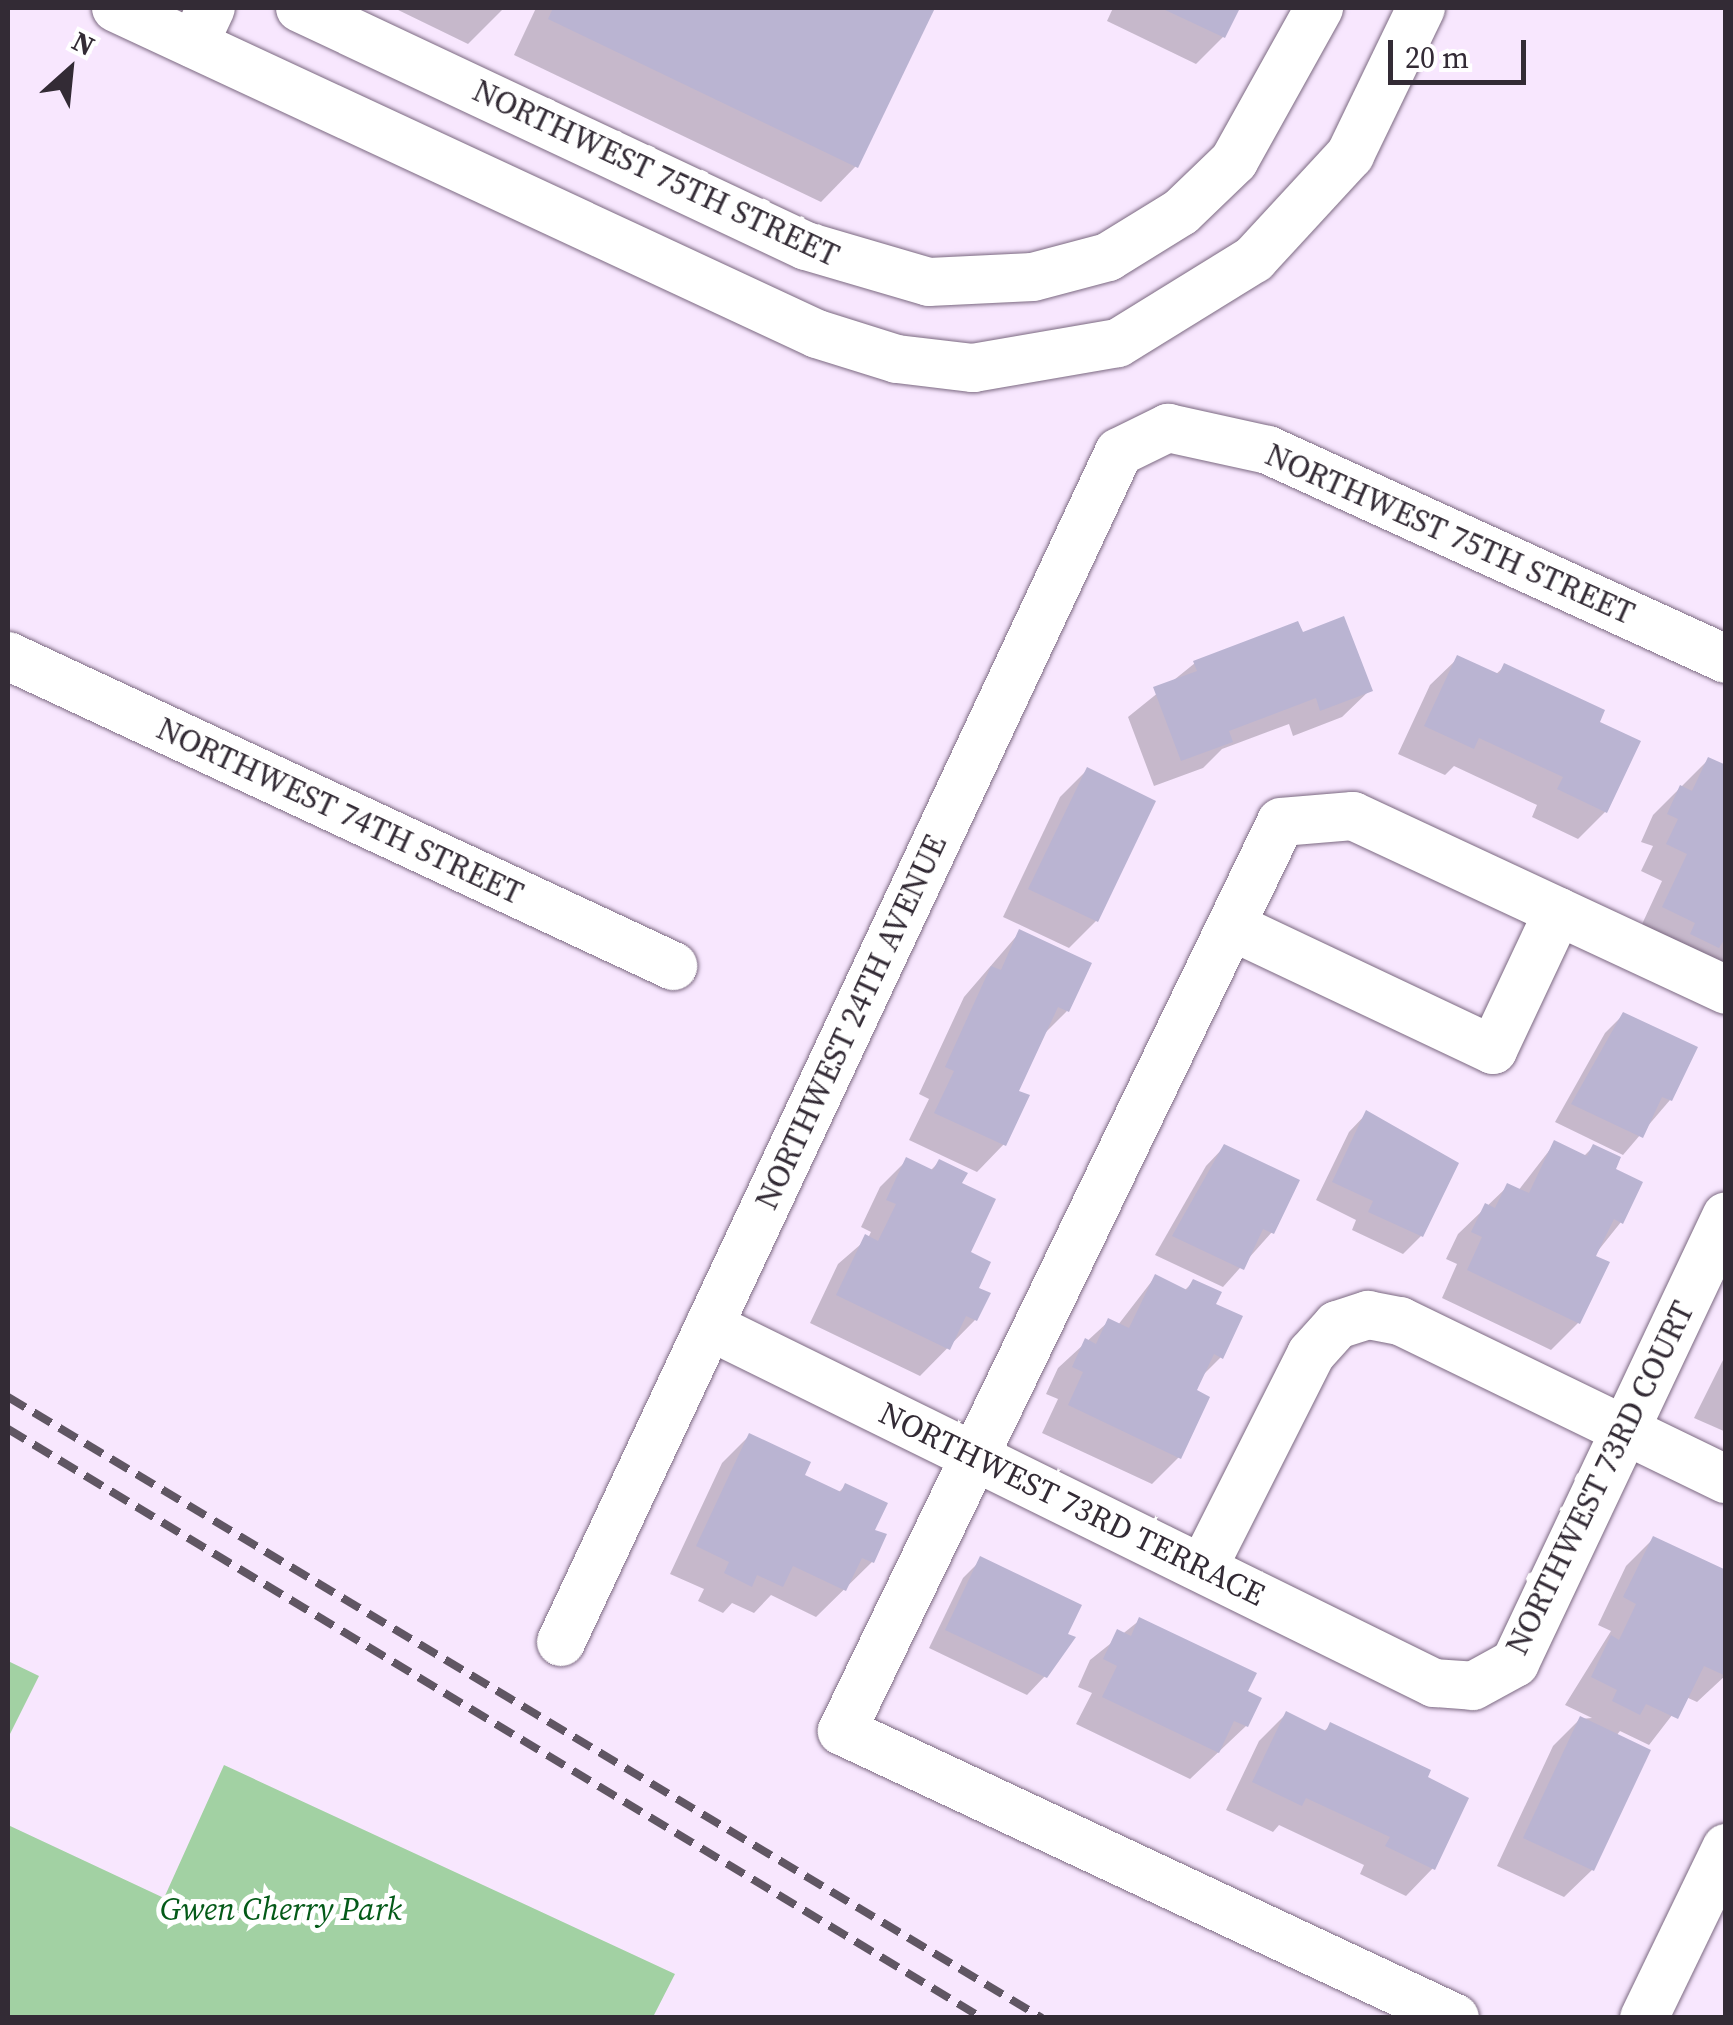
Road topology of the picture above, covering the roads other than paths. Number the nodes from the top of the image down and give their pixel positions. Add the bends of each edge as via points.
1 (116, 8) edge
2 (300, 8) edge
3 (1319, 8) edge
4 (1421, 8) edge
5 (203, 26) edge
6 (558, 130) junction
7 (525, 198) junction
8 (1168, 428) joint
9 (8, 656) edge
10 (1726, 659) edge
11 (1558, 912) junction
12 (1231, 926) junction
13 (672, 966) dead end
14 (1726, 990) edge
15 (1726, 1216) edge
16 (709, 1326) junction
17 (1625, 1430) junction
18 (974, 1456) junction
19 (1726, 1479) edge
20 (1203, 1568) junction
21 (561, 1642) dead end
22 (1434, 1683) joint
23 (1726, 1848) edge
24 (1455, 2018) edge
25 (1644, 2018) edge

1 - 5 street
2 - 6 street, NORTHWEST 75TH STREET
3 - 6 street, NORTHWEST 75TH STREET via 1234,161 1181,212 1108,257 1034,278 929,282 877,271 806,246
4 - 7 street via 1350,155 1254,259 1118,343 973,368 897,359 817,334
5 - 7 street
6 - 7 street
8 - 10 street, NORTHWEST 75TH STREET via 1268,450
8 - 16 street, NORTHWEST 24TH AVENUE via 1118,452
9 - 13 street, NORTHWEST 74TH STREET
11 - 12 street via 1353,816 1281,822
11 - 12 street via 1493,1050
11 - 14 street
12 - 18 street
15 - 17 street, NORTHWEST 73RD COURT
16 - 18 street, NORTHWEST 73RD TERRACE
16 - 21 street, NORTHWEST 24TH AVENUE
17 - 19 street
17 - 20 street via 1400,1321 1351,1318 1311,1354
17 - 22 street, NORTHWEST 73RD COURT via 1516,1663 1473,1686
18 - 20 street, NORTHWEST 73RD TERRACE
18 - 24 street via 842,1732
20 - 22 street, NORTHWEST 73RD TERRACE
23 - 25 street

